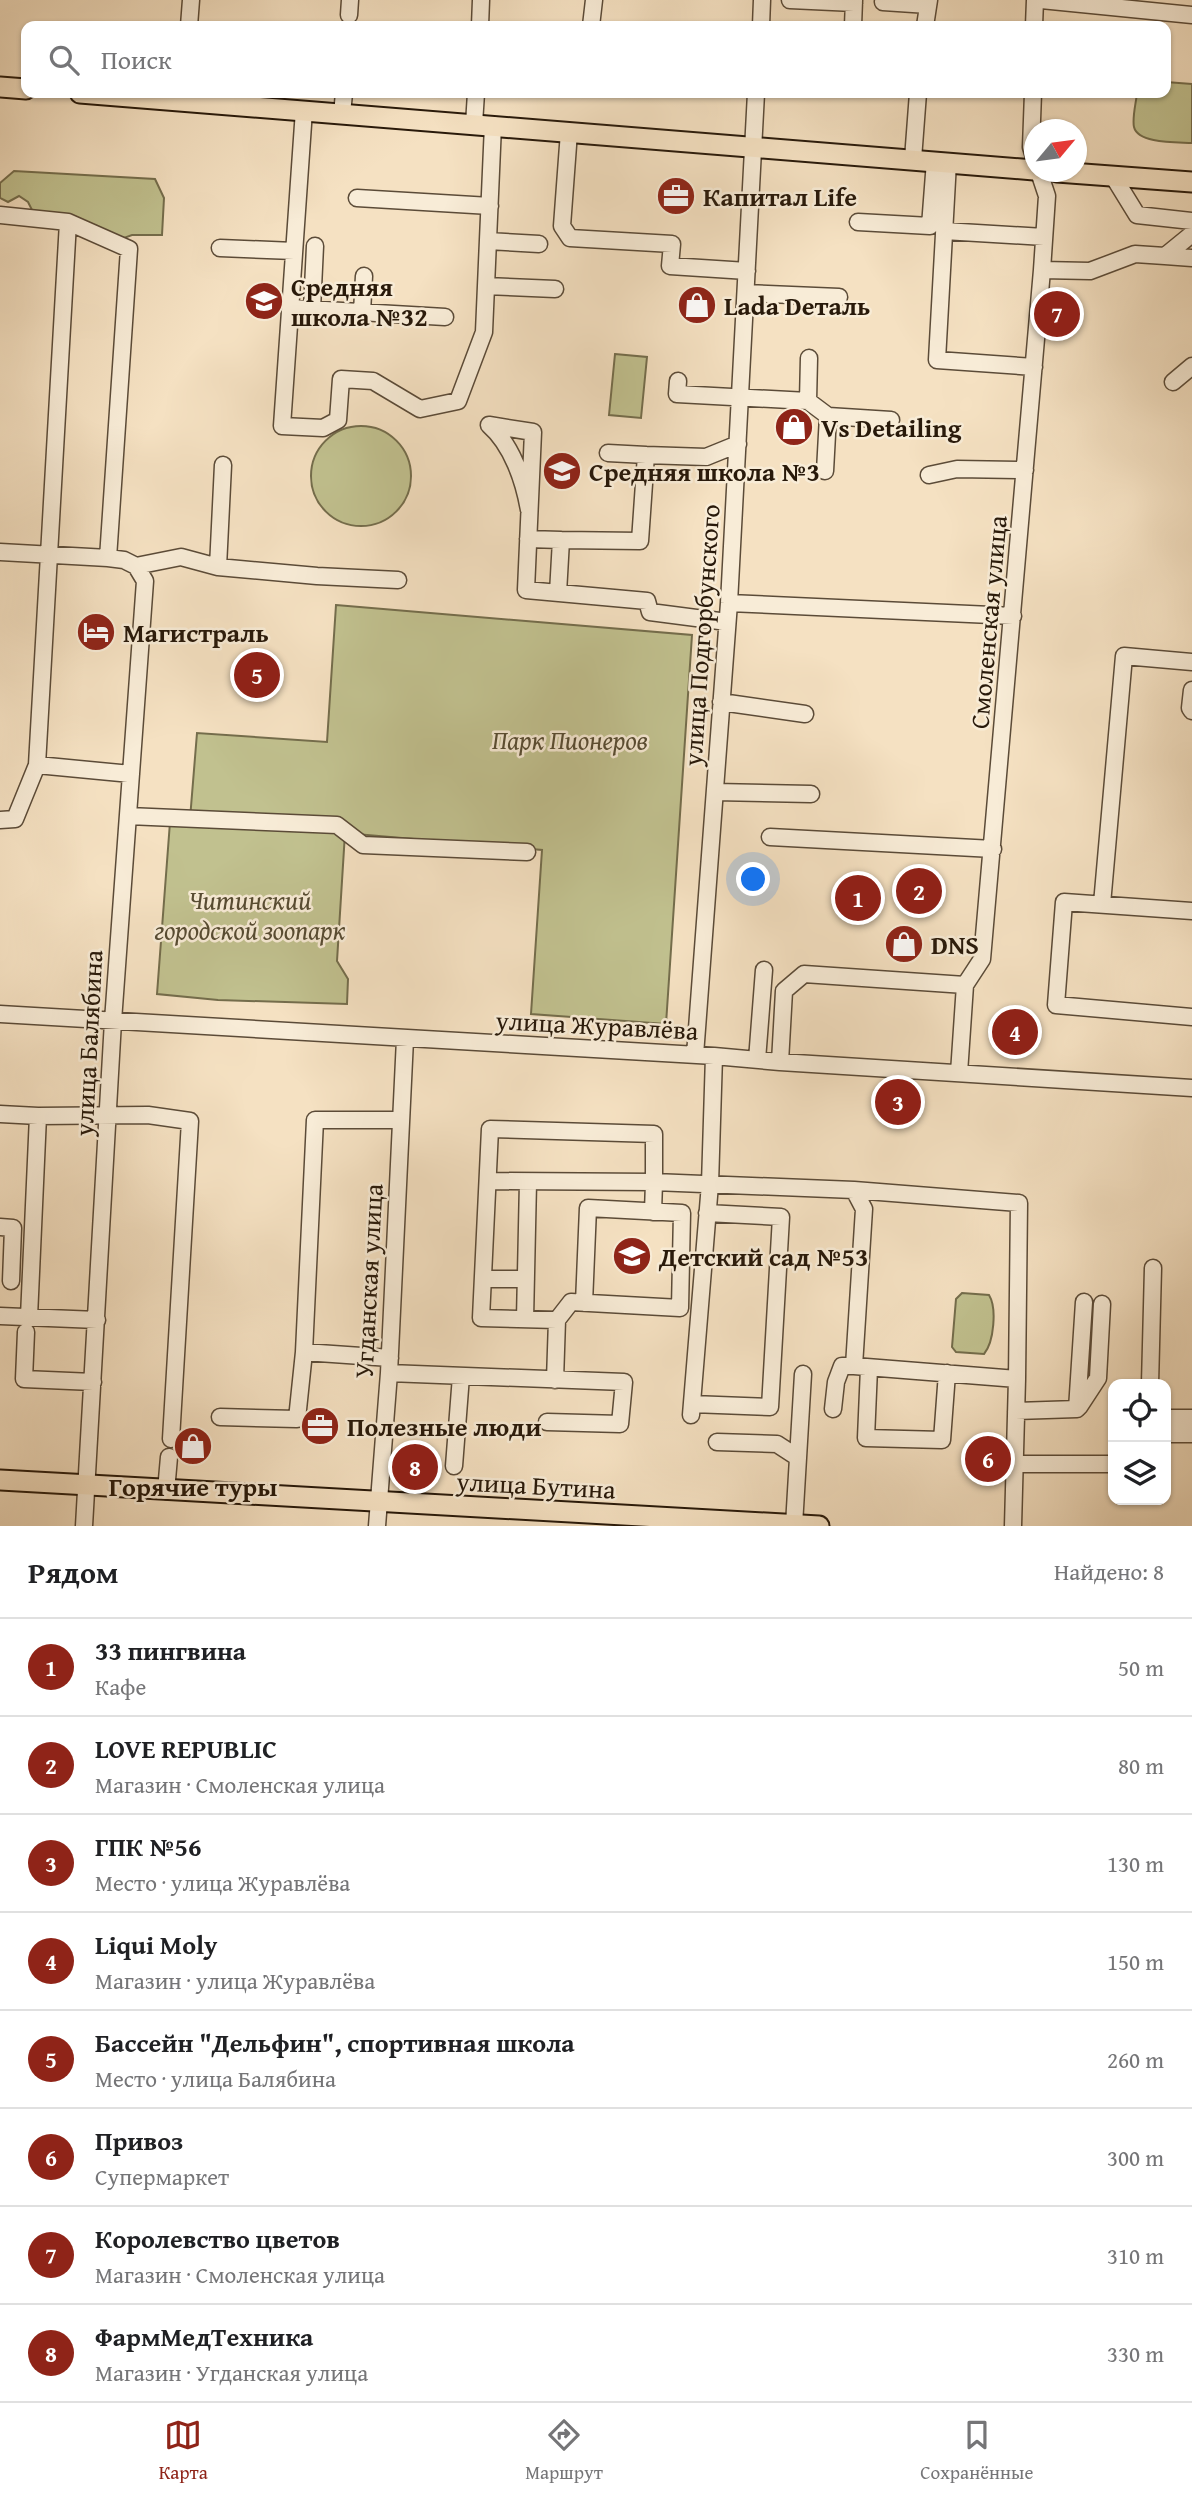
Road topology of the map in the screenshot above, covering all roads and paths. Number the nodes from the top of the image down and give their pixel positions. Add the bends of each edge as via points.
1 (191, 0) edge
2 (481, 0) edge
3 (594, 0) edge
4 (762, 0) edge
5 (790, 0) edge
6 (1035, 0) edge
7 (1041, 0) edge
8 (854, 1) edge
9 (883, 2) dead end
10 (928, 3) edge
11 (1192, 15) edge
12 (189, 21) edge
13 (480, 21) edge
14 (592, 21) edge
15 (761, 21) edge
16 (853, 21) edge
17 (926, 21) edge
18 (1034, 21) edge
19 (0, 88) edge
20 (21, 89) edge
21 (201, 98) edge
22 (344, 98) edge
23 (477, 98) edge
24 (757, 98) edge
25 (918, 98) edge
26 (1033, 98) edge
27 (304, 110) junction
28 (342, 114) junction
29 (1032, 119) edge
30 (484, 124) junction
31 (569, 132) junction
32 (753, 147) junction
33 (913, 159) junction
34 (941, 162) junction
35 (1024, 170) edge
36 (1087, 174) edge
37 (1113, 176) junction
38 (1041, 182) edge
39 (1192, 182) edge
40 (356, 198) dead end
41 (489, 206) junction
42 (0, 215) edge
43 (1192, 221) edge
44 (68, 222) junction
45 (858, 222) dead end
46 (944, 231) junction
47 (1192, 234) edge
48 (1044, 237) junction
49 (488, 242) junction
50 (539, 244) dead end
51 (315, 246) dead end
52 (220, 248) dead end
53 (294, 251) junction
54 (1166, 256) junction
55 (1192, 258) edge
56 (1042, 270) junction
57 (747, 271) junction
58 (364, 276) dead end
59 (486, 286) junction
60 (555, 289) dead end
61 (746, 293) junction
62 (839, 297) dead end
63 (290, 308) junction
64 (312, 309) junction
65 (362, 312) junction
66 (445, 317) dead end
67 (809, 358) dead end
68 (1192, 366) edge
69 (1034, 367) junction
70 (678, 381) dead end
71 (1173, 382) dead end
72 (740, 397) junction
73 (808, 401) junction
74 (828, 416) junction
75 (891, 420) dead end
76 (738, 444) junction
77 (608, 453) dead end
78 (646, 455) junction
79 (223, 465) dead end
80 (1025, 470) junction
81 (825, 471) dead end
82 (929, 475) dead end
83 (529, 510) junction
84 (528, 539) junction
85 (561, 540) junction
86 (0, 552) edge
87 (48, 555) junction
88 (108, 558) junction
89 (136, 566) junction
90 (218, 567) junction
91 (398, 580) dead end
92 (558, 593) junction
93 (729, 603) junction
94 (1013, 616) junction
95 (727, 622) junction
96 (1192, 662) edge
97 (1192, 691) edge
98 (721, 702) junction
99 (1192, 711) edge
100 (805, 714) dead end
101 (37, 765) junction
102 (131, 774) junction
103 (715, 792) junction
104 (811, 794) dead end
105 (128, 816) junction
106 (0, 820) edge
107 (770, 837) dead end
108 (993, 849) junction
109 (527, 852) dead end
110 (1102, 904) junction
111 (1192, 911) edge
112 (764, 970) dead end
113 (965, 985) junction
114 (0, 1014) edge
115 (1192, 1017) edge
116 (113, 1021) junction
117 (405, 1039) junction
118 (695, 1055) junction
119 (714, 1056) junction
120 (757, 1060) junction
121 (780, 1062) junction
122 (959, 1073) junction
123 (1192, 1088) edge
124 (0, 1114) edge
125 (38, 1116) junction
126 (108, 1117) junction
127 (401, 1120) junction
128 (488, 1181) junction
129 (528, 1182) junction
130 (654, 1182) junction
131 (710, 1184) junction
132 (854, 1191) junction
133 (653, 1212) junction
134 (708, 1213) junction
135 (0, 1227) edge
136 (1153, 1268) dead end
137 (483, 1279) junction
138 (526, 1279) junction
139 (10, 1281) dead end
140 (1084, 1302) dead end
141 (584, 1303) junction
142 (1102, 1304) dead end
143 (0, 1316) edge
144 (525, 1319) junction
145 (97, 1320) junction
146 (557, 1320) junction
147 (28, 1325) junction
148 (304, 1352) junction
149 (389, 1366) junction
150 (862, 1367) junction
151 (947, 1373) junction
152 (803, 1374) dead end
153 (461, 1376) junction
154 (1017, 1379) junction
155 (1150, 1379) edge
156 (555, 1380) junction
157 (93, 1382) junction
158 (770, 1407) junction
159 (801, 1407) junction
160 (833, 1409) dead end
161 (1077, 1409) junction
162 (1016, 1411) junction
163 (219, 1417) dead end
164 (1171, 1418) edge
165 (1192, 1418) edge
166 (547, 1422) dead end
167 (1171, 1434) edge
168 (1192, 1434) edge
169 (171, 1439) dead end
170 (717, 1442) dead end
171 (169, 1457) dead end
172 (797, 1457) junction
173 (1015, 1464) junction
174 (1108, 1464) edge
175 (454, 1466) dead end
176 (0, 1480) edge
177 (86, 1486) junction
178 (166, 1490) junction
179 (379, 1503) junction
180 (740, 1524) edge
181 (794, 1525) edge
182 (84, 1526) edge
183 (377, 1526) edge
184 (819, 1526) edge
185 (1013, 1526) edge

1 - 12 street
2 - 13 street
3 - 14 street
4 - 15 street
5 - 8 street
6 - 18 street
7 - 11 street
8 - 16 street
9 - 10 street
10 - 17 street
19 - 20 main road
21 - 27 main road
22 - 28 street
23 - 30 street
24 - 32 street, улица Подгорбунского
25 - 33 street
26 - 29 street
27 - 28 main road
27 - 53 street
28 - 30 main road
30 - 31 main road
30 - 41 street
31 - 32 main road
31 - 57 street via 562,226 570,238 672,244 670,267
32 - 33 main road
32 - 57 street, улица Подгорбунского
33 - 34 main road
34 - 35 main road
34 - 45 street via 930,226
34 - 46 street
36 - 37 main road
37 - 39 main road
37 - 43 street via 1138,215
38 - 48 street, Смоленская улица via 1047,196
40 - 41 street
41 - 49 street
42 - 44 street
44 - 87 street
44 - 88 street via 129,249
46 - 48 street
46 - 69 street via 937,360
47 - 54 street
48 - 56 street, Смоленская улица
49 - 50 street
49 - 59 street
51 - 64 street
52 - 53 street
53 - 63 street
54 - 55 street
54 - 56 street via 1135,254 1090,271
56 - 69 street, Смоленская улица
57 - 61 street, улица Подгорбунского
58 - 65 street
59 - 60 street
59 - 63 street via 484,332 458,401 420,409 373,381 341,379 338,420 323,428 282,426
61 - 62 street
61 - 72 street, улица Подгорбунского
63 - 64 street
64 - 65 street
65 - 66 street
67 - 73 street
68 - 71 street
69 - 80 street, Смоленская улица
70 - 72 street via 677,394
72 - 73 street
72 - 76 street, улица Подгорбунского
73 - 74 street
74 - 75 street
74 - 81 street
76 - 78 street via 706,457
76 - 93 street, улица Подгорбунского
77 - 78 street
78 - 85 street via 640,541
79 - 90 street
80 - 82 street via 957,469
80 - 94 street, Смоленская улица
83 - 83 street via 534,432 489,425 505,444 522,479
83 - 84 street
84 - 85 street
84 - 92 street via 526,590
85 - 92 street
86 - 87 street
87 - 88 street
87 - 101 street
88 - 89 street
89 - 90 street via 181,557
89 - 102 street, улица Балябина via 145,580
90 - 91 street
92 - 95 street via 647,601 650,612
93 - 94 street
93 - 95 street, улица Подгорбунского
94 - 108 street, Смоленская улица
95 - 98 street, улица Подгорбунского
96 - 110 street via 1124,656
97 - 99 street
98 - 100 street
98 - 103 street, улица Подгорбунского
101 - 102 street
101 - 106 street via 15,819
102 - 105 street, улица Балябина
103 - 104 street
103 - 118 street, улица Подгорбунского
105 - 109 street via 337,825 363,845
105 - 116 street, улица Балябина
107 - 108 street
108 - 113 street, Смоленская улица via 982,959
110 - 111 street
110 - 115 street via 1064,902 1056,1006
112 - 120 street
113 - 121 street via 804,974 784,991
113 - 122 street, Смоленская улица
114 - 116 street, улица Журавлёва
116 - 117 street, улица Журавлёва
116 - 126 street, улица Балябина
117 - 118 street, улица Журавлёва
117 - 127 street, Угданская улица
118 - 119 street, улица Журавлёва
119 - 120 street, улица Журавлёва
119 - 131 street
120 - 121 street, улица Журавлёва
121 - 122 street, улица Журавлёва
122 - 123 street, улица Журавлёва
124 - 125 street
125 - 126 street
125 - 147 street
126 - 145 street, улица Балябина
126 - 169 street via 148,1115 190,1121
127 - 148 street via 315,1120
127 - 149 street, Угданская улица
128 - 129 street
128 - 130 street via 490,1129 654,1134
128 - 137 street
129 - 130 street
129 - 138 street
130 - 131 street
130 - 133 street
131 - 132 street
131 - 134 street
132 - 150 street via 864,1209
132 - 154 street via 1019,1203
133 - 141 street via 587,1208
133 - 141 street via 682,1213 680,1308
134 - 158 street via 781,1217
134 - 158 street via 692,1410
135 - 139 street via 13,1228
136 - 155 street
137 - 138 street
137 - 144 street via 481,1318
138 - 144 street
140 - 161 street
141 - 146 street via 570,1302
142 - 161 street via 1098,1378
143 - 147 street
144 - 146 street
145 - 147 street
145 - 157 street, улица Балябина
146 - 156 street
147 - 157 street via 24,1380
148 - 149 street
148 - 163 street via 298,1419
149 - 153 street
149 - 179 street, Угданская улица
150 - 151 street
150 - 151 street via 866,1438 942,1440
150 - 160 street via 842,1366
151 - 154 street
152 - 159 street
153 - 156 street
153 - 175 street
154 - 162 street
156 - 166 street via 624,1382 620,1423
157 - 177 street, улица Балябина
158 - 159 street
159 - 172 street
161 - 162 street
162 - 173 street
164 - 165 street
167 - 168 street
170 - 172 street via 776,1444
171 - 178 street
172 - 181 street
173 - 174 street
173 - 185 street
176 - 177 main road, улица Бутина
177 - 178 main road, улица Бутина
177 - 182 street, улица Балябина
178 - 179 main road, улица Бутина
179 - 180 main road, улица Бутина
179 - 183 street, Угданская улица
180 - 181 main road, улица Бутина
181 - 184 main road, улица Бутина

